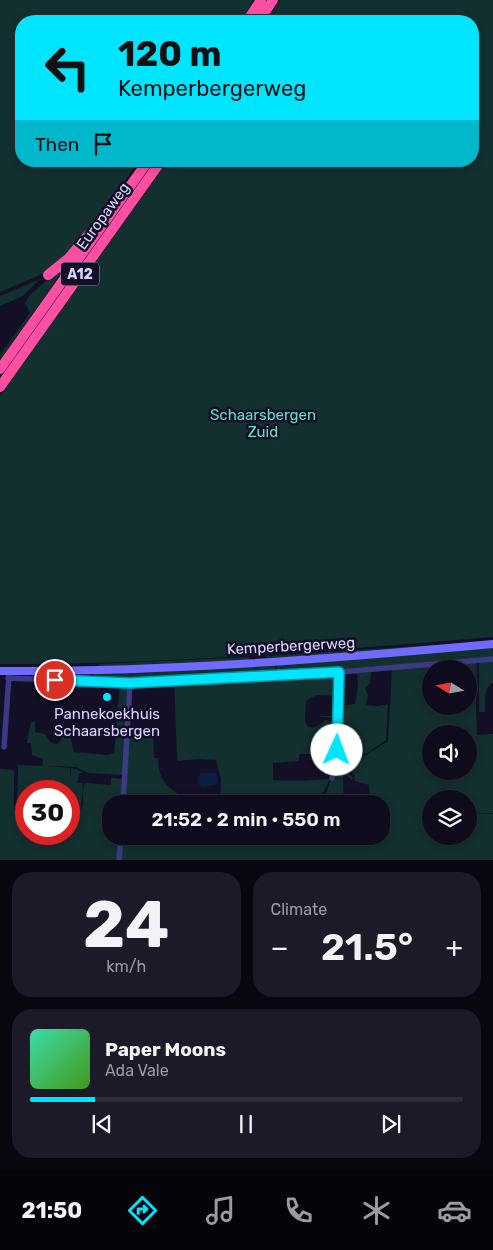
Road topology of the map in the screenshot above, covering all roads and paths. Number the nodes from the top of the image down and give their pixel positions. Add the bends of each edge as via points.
1 (261, 0) edge
2 (273, 0) edge
3 (251, 15) edge
4 (263, 15) edge
5 (141, 167) edge
6 (142, 167) edge
7 (157, 167) edge
8 (48, 275) dead end
9 (0, 369) edge
10 (0, 387) edge
11 (493, 644) edge
12 (493, 659) edge
13 (91, 670) junction
14 (0, 671) edge
15 (339, 672) junction
16 (9, 674) junction
17 (91, 682) junction
18 (130, 683) junction
19 (4, 747) dead end
20 (332, 778) dead end
21 (124, 795) edge
22 (120, 845) edge
23 (119, 860) edge

1 - 3 highway
2 - 4 highway
5 - 8 highway, A12 via 68,258
6 - 9 highway, Europaweg / A12
7 - 10 highway, Europaweg / A12
11 - 13 main road, Kemperbergerweg via 324,658
12 - 15 street, Kemperbergerweg
13 - 16 main road, Kemperbergerweg
13 - 17 street
14 - 16 main road, Kemperbergerweg
15 - 18 street, Kemperbergerweg
15 - 20 street, Kemperbergerweg via 338,756
16 - 17 street, Kemperbergerweg
16 - 19 street
17 - 18 street, Kemperbergerweg
18 - 21 street
22 - 23 street

